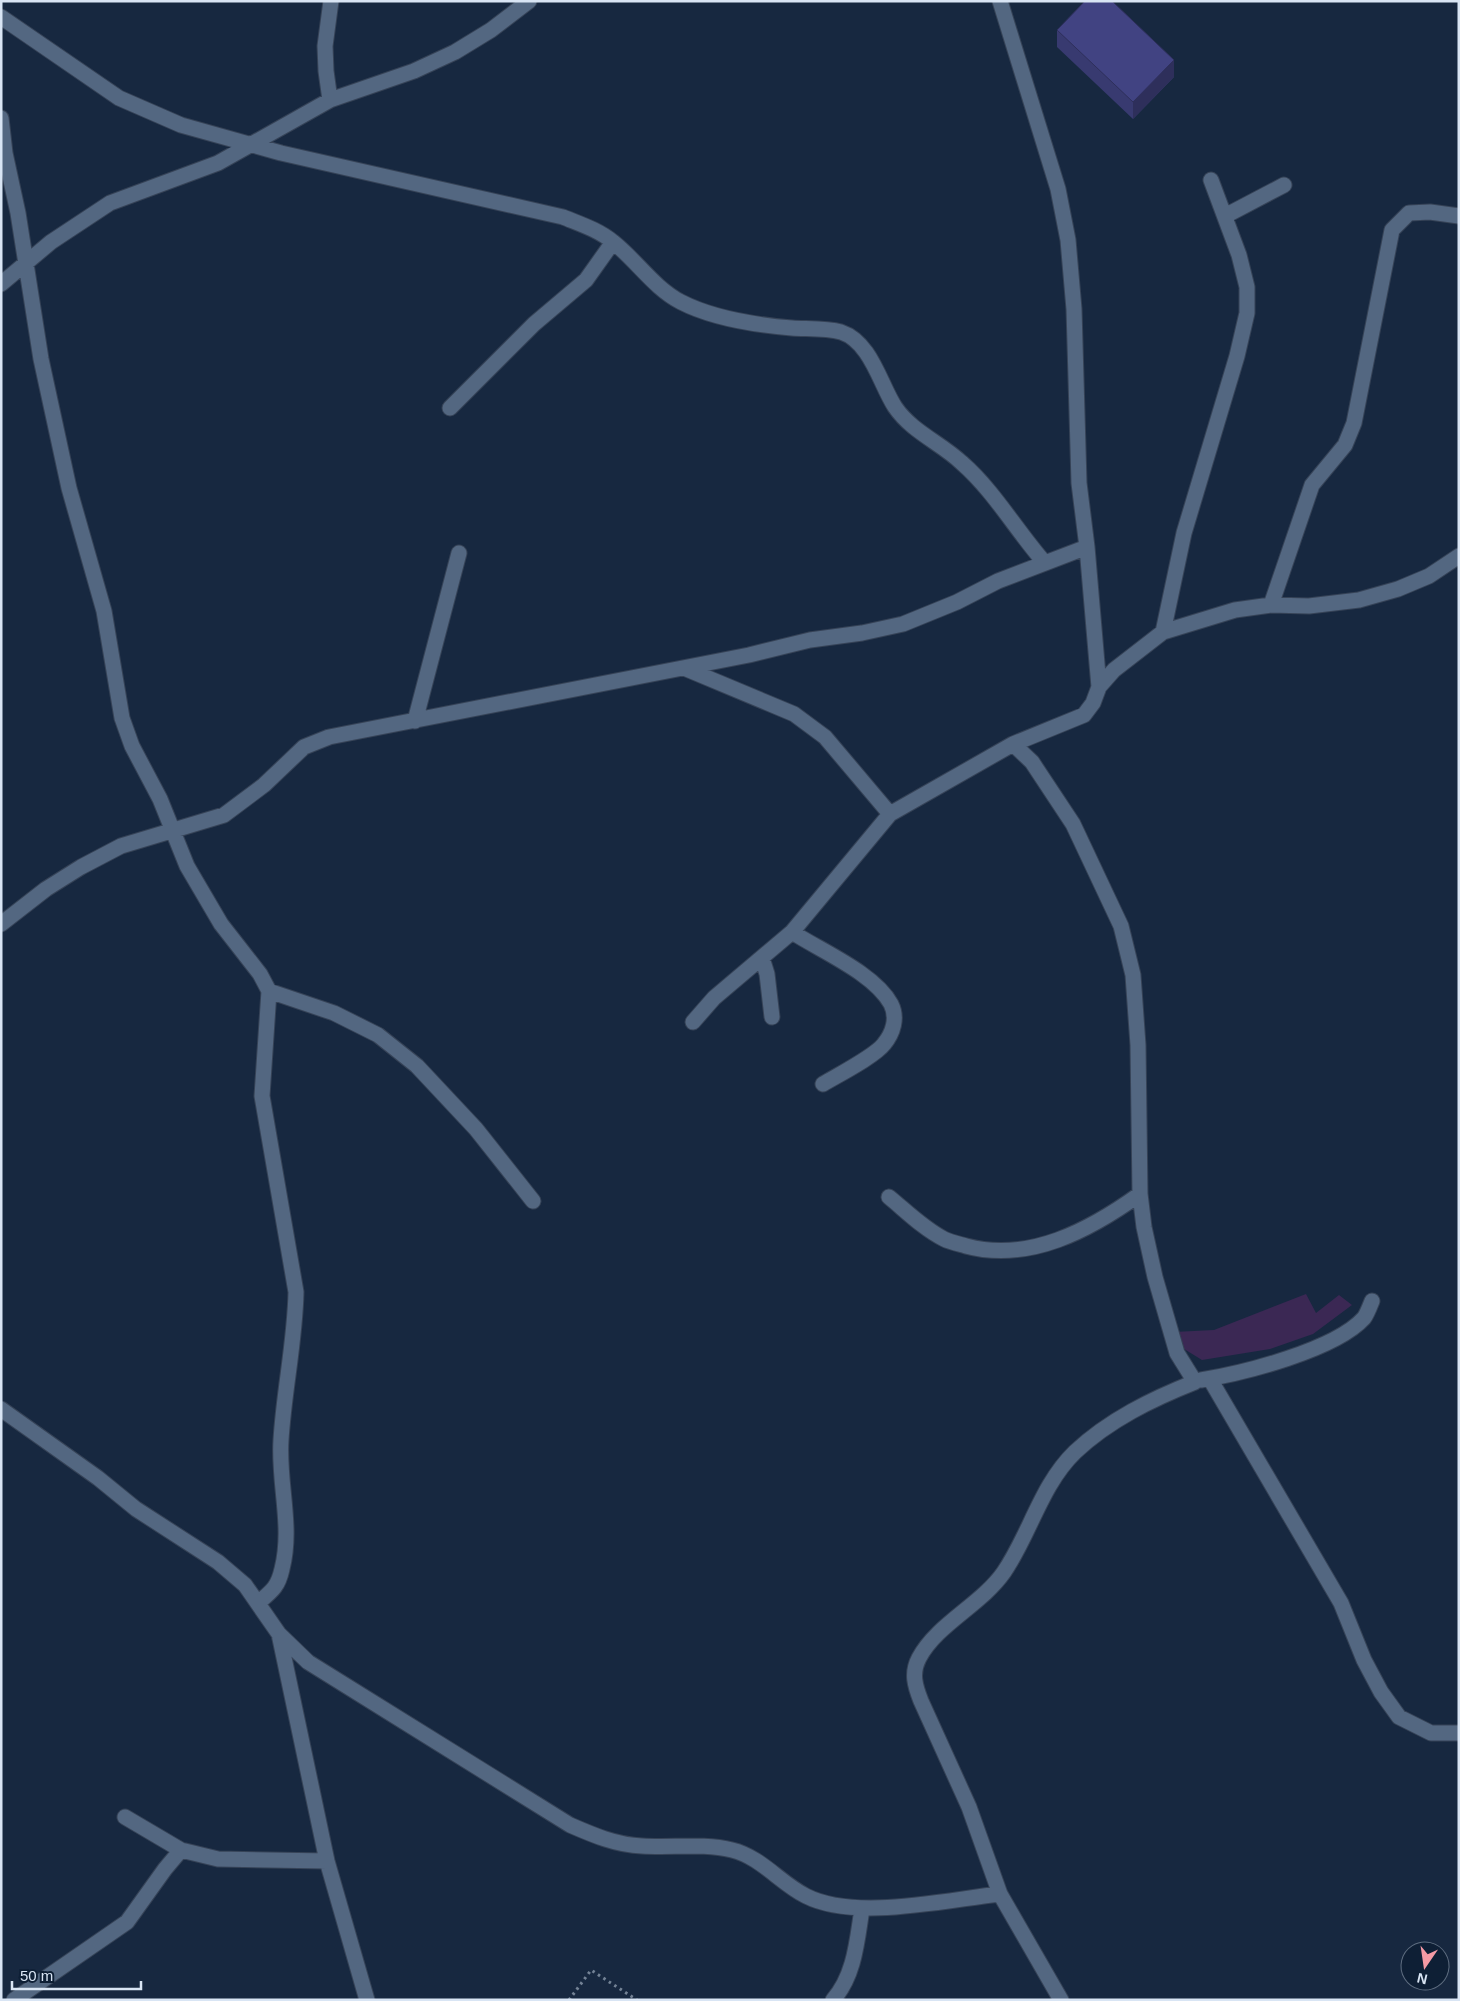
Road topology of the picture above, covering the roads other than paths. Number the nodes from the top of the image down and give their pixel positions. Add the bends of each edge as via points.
1 (331, 1) edge
2 (529, 1) edge
3 (1000, 1) edge
4 (1, 17) edge
5 (330, 100) junction
6 (1, 118) edge
7 (252, 144) junction
8 (1211, 180) dead end
9 (1284, 185) dead end
10 (1225, 216) junction
11 (1459, 216) edge
12 (613, 242) junction
13 (24, 264) junction
14 (1, 284) edge
15 (450, 408) dead end
16 (1087, 547) junction
17 (459, 553) dead end
18 (1459, 556) edge
19 (1044, 562) junction
20 (1271, 605) junction
21 (1163, 632) junction
22 (684, 668) junction
23 (1100, 687) junction
24 (415, 721) junction
25 (1013, 744) junction
26 (890, 814) junction
27 (174, 830) junction
28 (1, 924) edge
29 (792, 932) junction
30 (762, 958) junction
31 (269, 991) junction
32 (772, 1016) dead end
33 (693, 1022) dead end
34 (823, 1084) dead end
35 (1140, 1194) junction
36 (889, 1197) dead end
37 (533, 1202) dead end
38 (1372, 1301) dead end
39 (1210, 1379) junction
40 (1195, 1382) junction
41 (1, 1408) edge
42 (259, 1602) junction
43 (279, 1634) junction
44 (1459, 1733) edge
45 (125, 1817) dead end
46 (181, 1850) junction
47 (327, 1861) junction
48 (1000, 1894) junction
49 (862, 1908) junction
50 (14, 2000) edge
51 (367, 2000) edge
52 (833, 2000) edge
53 (1061, 2000) edge

1 - 5 street via 325,46
2 - 5 street via 455,52 414,71
3 - 16 street via 1058,189 1068,240 1079,483
4 - 7 street via 119,98 181,125
5 - 7 street
6 - 13 street
7 - 12 street via 563,217 591,228
7 - 13 street via 218,163 110,203 82,219
8 - 10 street
9 - 10 street
10 - 21 street via 1247,287 1247,313 1184,533
11 - 20 street via 1409,213 1392,230 1354,422 1345,445 1312,485
12 - 15 street via 586,280 534,324
12 - 19 street via 644,274 681,302 728,318 778,327 841,332 859,344 895,407 908,422 962,462
13 - 14 street
13 - 27 street via 69,488 104,611 122,718 132,746
16 - 19 street
16 - 23 street
17 - 24 street
18 - 20 street via 1429,576 1398,590 1359,600 1309,606
19 - 22 street via 903,624 810,640
20 - 21 street via 1235,610
21 - 23 street via 1114,670
22 - 24 street
22 - 26 street via 794,714 825,737
23 - 25 street via 1084,715
24 - 27 street via 329,737 304,747 264,785 224,816
25 - 26 street
25 - 35 street via 1032,762 1073,824 1121,926 1133,975 1138,1046
26 - 29 street
27 - 28 street via 121,846 81,867 46,888
27 - 31 street via 187,866 221,924 260,974
29 - 30 street
29 - 34 street via 877,987 892,1005 895,1025 884,1045
30 - 32 street
30 - 33 street via 714,998
31 - 37 street via 298,999 378,1035 417,1066 476,1129
31 - 42 street via 262,1096 296,1300 296,1324 281,1440 286,1539 276,1587
35 - 36 street via 1089,1228 1065,1238 1008,1251 978,1249 945,1240
35 - 40 street via 1155,1277 1174,1344
38 - 39 street via 1364,1318 1319,1347
39 - 40 street
39 - 44 street via 1341,1603 1381,1692 1399,1716 1432,1733
40 - 48 street via 1154,1398 1114,1422 1074,1453 1046,1490 1004,1572 980,1600 928,1644 914,1670 921,1701 969,1807
41 - 42 street via 136,1509 218,1562
42 - 43 street
43 - 47 street
43 - 49 street via 308,1662 570,1825 608,1841 632,1845 709,1846 735,1850 757,1861 806,1896
45 - 46 street
46 - 47 street via 218,1859
46 - 50 street via 128,1922
47 - 51 street
48 - 49 street
48 - 53 street
49 - 52 street via 849,1974

